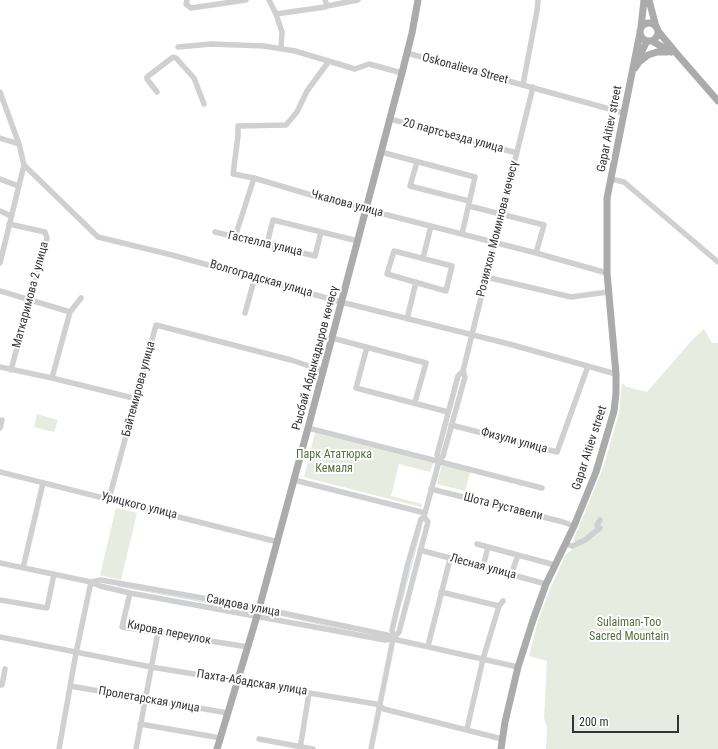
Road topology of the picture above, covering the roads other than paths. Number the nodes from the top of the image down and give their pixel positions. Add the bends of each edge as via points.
1 (246, 0) edge
2 (269, 0) edge
3 (358, 0) edge
4 (413, 0) edge
5 (418, 0) edge
6 (538, 0) edge
7 (644, 0) edge
8 (649, 0) edge
9 (187, 1) edge
10 (326, 3) edge
11 (276, 14) junction
12 (415, 16) junction
13 (657, 29) junction
14 (640, 30) junction
15 (649, 41) junction
16 (178, 47) dead end
17 (281, 48) junction
18 (407, 53) junction
19 (672, 53) junction
20 (328, 61) junction
21 (633, 70) junction
22 (402, 73) junction
23 (523, 84) junction
24 (533, 87) junction
25 (0, 92) edge
26 (157, 92) dead end
27 (718, 101) edge
28 (204, 104) dead end
29 (624, 113) junction
30 (390, 119) junction
31 (0, 138) edge
32 (19, 144) junction
33 (381, 152) junction
34 (517, 153) junction
35 (416, 162) junction
36 (24, 165) junction
37 (254, 178) junction
38 (0, 179) edge
39 (611, 179) junction
40 (18, 186) junction
41 (469, 203) junction
42 (366, 209) junction
43 (0, 212) edge
44 (502, 213) junction
45 (11, 216) junction
46 (10, 224) junction
47 (431, 226) junction
48 (215, 232) dead end
49 (321, 232) junction
50 (462, 234) junction
51 (235, 237) junction
52 (358, 241) junction
53 (495, 242) junction
54 (267, 244) junction
55 (2, 250) edge
56 (536, 253) junction
57 (423, 258) junction
58 (718, 262) edge
59 (0, 263) edge
60 (607, 273) junction
61 (486, 276) junction
62 (255, 277) junction
63 (416, 282) junction
64 (0, 291) edge
65 (608, 292) junction
66 (81, 298) dead end
67 (30, 300) junction
68 (341, 302) junction
69 (70, 312) junction
70 (245, 313) dead end
71 (407, 319) junction
72 (471, 335) junction
73 (332, 338) junction
74 (367, 347) junction
75 (588, 366) junction
76 (0, 367) edge
77 (11, 370) junction
78 (324, 371) junction
79 (463, 371) junction
80 (616, 374) junction
81 (52, 378) junction
82 (137, 399) junction
83 (415, 402) junction
84 (448, 412) junction
85 (2, 420) dead end
86 (451, 425) junction
87 (0, 428) edge
88 (308, 428) junction
89 (439, 461) junction
90 (0, 474) edge
91 (294, 480) junction
92 (43, 483) junction
93 (542, 488) dead end
94 (431, 489) junction
95 (114, 500) junction
96 (424, 515) junction
97 (600, 520) dead end
98 (574, 526) junction
99 (278, 542) junction
100 (477, 544) dead end
101 (566, 544) junction
102 (488, 547) junction
103 (420, 550) junction
104 (518, 555) junction
105 (450, 559) junction
106 (0, 563) edge
107 (555, 565) junction
108 (483, 567) junction
109 (23, 568) junction
110 (54, 574) junction
111 (511, 575) junction
112 (91, 582) junction
113 (546, 584) junction
114 (441, 592) junction
115 (130, 593) junction
116 (0, 600) edge
117 (258, 612) junction
118 (158, 632) junction
119 (0, 637) edge
120 (393, 639) junction
121 (428, 646) junction
122 (248, 647) junction
123 (76, 653) junction
124 (482, 659) junction
125 (151, 667) junction
126 (518, 667) junction
127 (5, 669) dead end
128 (238, 681) junction
129 (0, 685) edge
130 (70, 686) junction
131 (309, 693) junction
132 (145, 700) junction
133 (379, 706) junction
134 (228, 714) junction
135 (140, 724) junction
136 (467, 730) junction
137 (221, 738) junction
138 (259, 739) dead end
139 (502, 739) junction
140 (300, 748) edge
141 (60, 749) edge
142 (136, 749) edge
143 (217, 749) edge
144 (313, 749) edge
145 (371, 749) edge
146 (501, 749) edge

1 - 9 street via 191,8
2 - 11 street
3 - 10 street
4 - 12 main road, Рысбай Абдыкадыров көчөсү
5 - 12 main road, Рысбай Абдыкадыров көчөсү
6 - 23 street, Oskonalieva Street
7 - 14 main road, Gapar Aitiev street
8 - 13 main road
10 - 11 street
11 - 17 street via 282,32
12 - 18 main road, Рысбай Абдыкадыров көчөсү
13 - 14 main road via 650,23
13 - 15 main road via 656,38
13 - 19 main road
14 - 15 main road via 642,39
14 - 21 main road, Gapar Aitiev street
15 - 19 main road via 654,48
15 - 21 main road, Gapar Aitiev street
16 - 17 street via 211,44
17 - 20 street
18 - 22 main road, Рысбай Абдыкадыров көчөсү
18 - 23 street, Oskonalieva Street
19 - 21 main road via 648,54
19 - 27 main road
20 - 22 street via 355,69 369,64
20 - 37 street, Чкалова улица via 286,126 238,126 233,174
21 - 29 main road, Gapar Aitiev street
22 - 30 main road, Рысбай Абдыкадыров көчөсү
23 - 24 street, Oskonalieva Street
24 - 29 street, Oskonalieva Street
24 - 34 street, Розияхон Моминова көчөсү
25 - 32 street
26 - 28 street via 147,77 173,57 194,78
29 - 39 main road, Gapar Aitiev street
30 - 33 main road, Рысбай Абдыкадыров көчөсү
30 - 34 street, 20 партсъезда улица
31 - 32 street
32 - 36 street
33 - 35 street
33 - 42 main road, Рысбай Абдыкадыров көчөсү
34 - 44 street, Розияхон Моминова көчөсү
35 - 41 street via 410,186
35 - 41 street via 475,177
36 - 40 street
36 - 62 street, Волгоградская улица via 98,237
37 - 42 street, Чкалова улица
37 - 51 street
38 - 40 street
39 - 58 street via 624,182
39 - 60 main road, Gapar Aitiev street via 607,198
40 - 45 street
41 - 44 street
41 - 50 street
42 - 47 street, Чкалова улица
42 - 52 main road, Рысбай Абдыкадыров көчөсү
43 - 45 street
44 - 53 street, Розияхон Моминова көчөсү
44 - 56 street via 544,225
45 - 46 street
46 - 55 street
46 - 67 street, Маткаримова 2 улица via 46,234
47 - 50 street, Чкалова улица
47 - 57 street
48 - 51 street, Гастелла улица
49 - 52 street
49 - 54 street via 273,220
49 - 54 street, Гастелла улица via 315,256
50 - 53 street, Чкалова улица
51 - 54 street, Гастелла улица
52 - 68 main road, Рысбай Абдыкадыров көчөсү
53 - 56 street, Чкалова улица
53 - 61 street, Розияхон Моминова көчөсү
55 - 59 street
56 - 60 street, Чкалова улица
57 - 63 street via 394,251 387,274
57 - 63 street via 452,266 446,291
60 - 65 main road, Gapar Aitiev street
61 - 65 street via 571,297
61 - 72 street, Розияхон Моминова көчөсү
62 - 68 street, Волгоградская улица
62 - 70 street
63 - 71 street
64 - 67 street
65 - 80 main road, Gapar Aitiev street
66 - 69 street
67 - 69 street
67 - 77 street, Маткаримова 2 улица
68 - 71 street, Волгоградская улица
68 - 73 main road, Рысбай Абдыкадыров көчөсү
69 - 81 street
71 - 72 street, Волгоградская улица
72 - 75 street, Волгоградская улица
72 - 79 street, Розияхон Моминова көчөсү
73 - 74 street
73 - 78 main road, Рысбай Абдыкадыров көчөсү
74 - 83 street via 426,363
74 - 83 street via 356,388
75 - 80 street, Волгоградская улица
75 - 86 street, Физули улица via 557,452
76 - 77 street
77 - 81 street
78 - 82 street, Байтемирова улица via 156,325
78 - 88 main road, Рысбай Абдыкадыров көчөсү
79 - 84 street, Розияхон Моминова көчөсү via 458,376
79 - 86 street, Розияхон Моминова көчөсү via 465,377
80 - 98 main road, Gapar Aitiev street via 616,402 596,472
81 - 82 street
82 - 95 street, Байтемирова улица via 110,495
83 - 84 street
84 - 89 street, Розияхон Моминова көчөсү via 437,455
85 - 87 street
86 - 89 street, Розияхон Моминова көчөсү via 443,456
88 - 89 street
88 - 91 main road, Рысбай Абдыкадыров көчөсү
89 - 93 street
89 - 94 street, Розияхон Моминова көчөсү
90 - 92 street, Урицкого улица
91 - 96 street
91 - 99 main road, Рысбай Абдыкадыров көчөсү
92 - 95 street, Урицкого улица
92 - 109 street
94 - 96 street, Розияхон Моминова көчөсү
94 - 98 street, Шота Руставели
95 - 99 street, Урицкого улица
96 - 103 street, Розияхон Моминова көчөсү via 428,522
96 - 120 street, Розияхон Моминова көчөсү via 408,563 392,630
97 - 101 street via 597,525 599,529 585,540 572,546
98 - 101 main road, Gapar Aitiev street
99 - 117 main road, Рысбай Абдыкадыров көчөсү
100 - 102 street
101 - 107 main road, Gapar Aitiev street
102 - 104 street
102 - 108 street
103 - 105 street, Лесная улица
103 - 120 street, Розияхон Моминова көчөсү via 399,632
104 - 107 street
104 - 111 street
105 - 108 street, Лесная улица
105 - 114 street
106 - 109 street, Саидова улица
107 - 113 main road, Gapar Aitiev street
108 - 111 street, Лесная улица
109 - 110 street, Саидова улица
110 - 112 street, Саидова улица
110 - 116 street via 47,608
111 - 113 street, Лесная улица
112 - 115 street, Саидова улица
112 - 117 street, Саидова улица via 101,580
112 - 123 street
113 - 126 main road, Gapar Aitiev street
114 - 121 street
114 - 124 street via 501,604
115 - 117 street, Саидова улица
115 - 118 street, Кирова переулок via 122,627
117 - 120 street, Саидова улица via 385,640
117 - 122 main road, Рысбай Абдыкадыров көчөсү
118 - 122 street, Кирова переулок
118 - 125 street
119 - 123 street, Пахта-Абадская улица
120 - 121 street, Саидова улица
120 - 133 street, Розияхон Моминова көчөсү
121 - 124 street, Саидова улица
122 - 128 main road, Рысбай Абдыкадыров көчөсү
123 - 125 street, Пахта-Абадская улица
123 - 130 street
124 - 126 street, Саидова улица
124 - 136 street
125 - 128 street, Пахта-Абадская улица
125 - 132 street
126 - 139 main road, Gapar Aitiev street
127 - 129 street
128 - 131 street, Пахта-Абадская улица
128 - 134 main road, Рысбай Абдыкадыров көчөсү
130 - 132 street, Пролетарская улица
130 - 141 street
131 - 133 street, Пахта-Абадская улица
131 - 140 street
132 - 134 street, Пролетарская улица
132 - 135 street
133 - 136 street, Пахта-Абадская улица via 384,710
133 - 145 street, Розияхон Моминова көчөсү
134 - 137 main road, Рысбай Абдыкадыров көчөсү
135 - 137 street, Пролетарская улица
135 - 142 street
136 - 139 street, Пахта-Абадская улица
137 - 143 main road, Рысбай Абдыкадыров көчөсү
138 - 140 street
139 - 146 main road, Gapar Aitiev street
140 - 144 street

